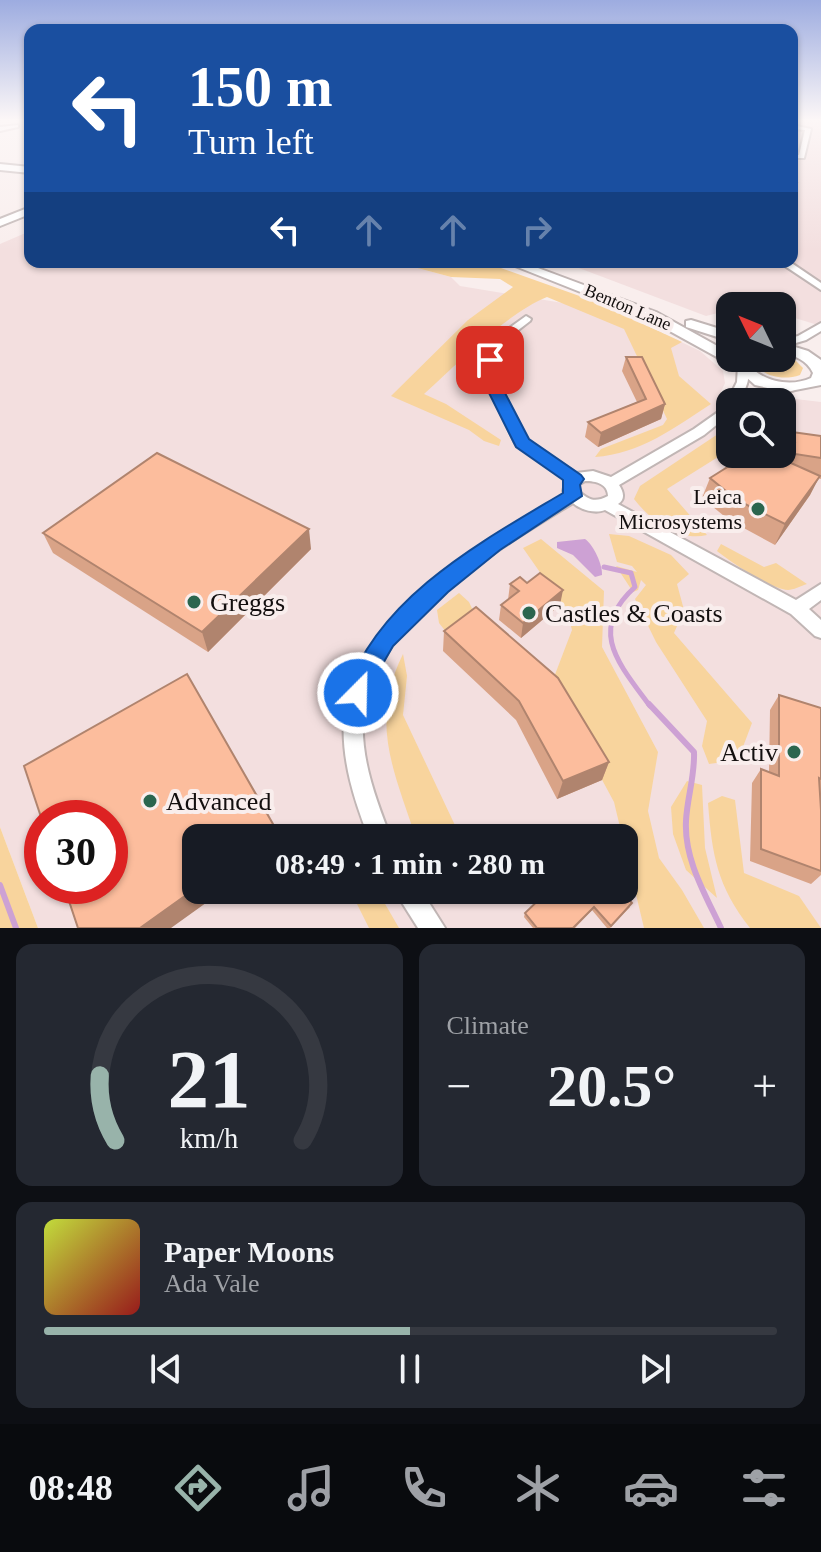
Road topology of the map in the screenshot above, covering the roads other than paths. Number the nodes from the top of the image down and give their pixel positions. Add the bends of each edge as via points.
1 (0, 164) edge
2 (24, 167) edge
3 (24, 206) edge
4 (24, 213) edge
5 (0, 216) edge
6 (0, 223) edge
7 (527, 268) edge
8 (547, 268) edge
9 (793, 268) edge
10 (821, 287) edge
11 (526, 319) dead end
12 (820, 327) edge
13 (716, 332) edge
14 (796, 340) edge
15 (716, 350) edge
16 (796, 352) edge
17 (816, 363) edge
18 (751, 372) edge
19 (794, 388) joint
20 (796, 388) edge
21 (821, 393) edge
22 (716, 418) edge
23 (611, 483) junction
24 (574, 488) junction
25 (608, 505) junction
26 (821, 591) edge
27 (797, 609) junction
28 (821, 631) edge
29 (375, 824) edge
30 (416, 904) edge
31 (433, 928) edge

1 - 2 main road
3 - 5 main road
4 - 6 main road
7 - 15 main road, Benton Lane via 651,315
8 - 13 main road, Benton Lane
9 - 10 street
11 - 24 street via 488,348 497,393 522,443
12 - 14 street
12 - 17 street
16 - 17 main road
17 - 19 main road via 818,381
18 - 19 main road, Benton Lane via 760,380
20 - 21 main road
22 - 23 street
23 - 24 street via 591,475
23 - 25 street via 616,493
24 - 25 street via 589,506
24 - 29 street via 441,586 385,639 365,671 355,703 357,757
25 - 27 street
26 - 27 street
27 - 28 street
30 - 31 street

